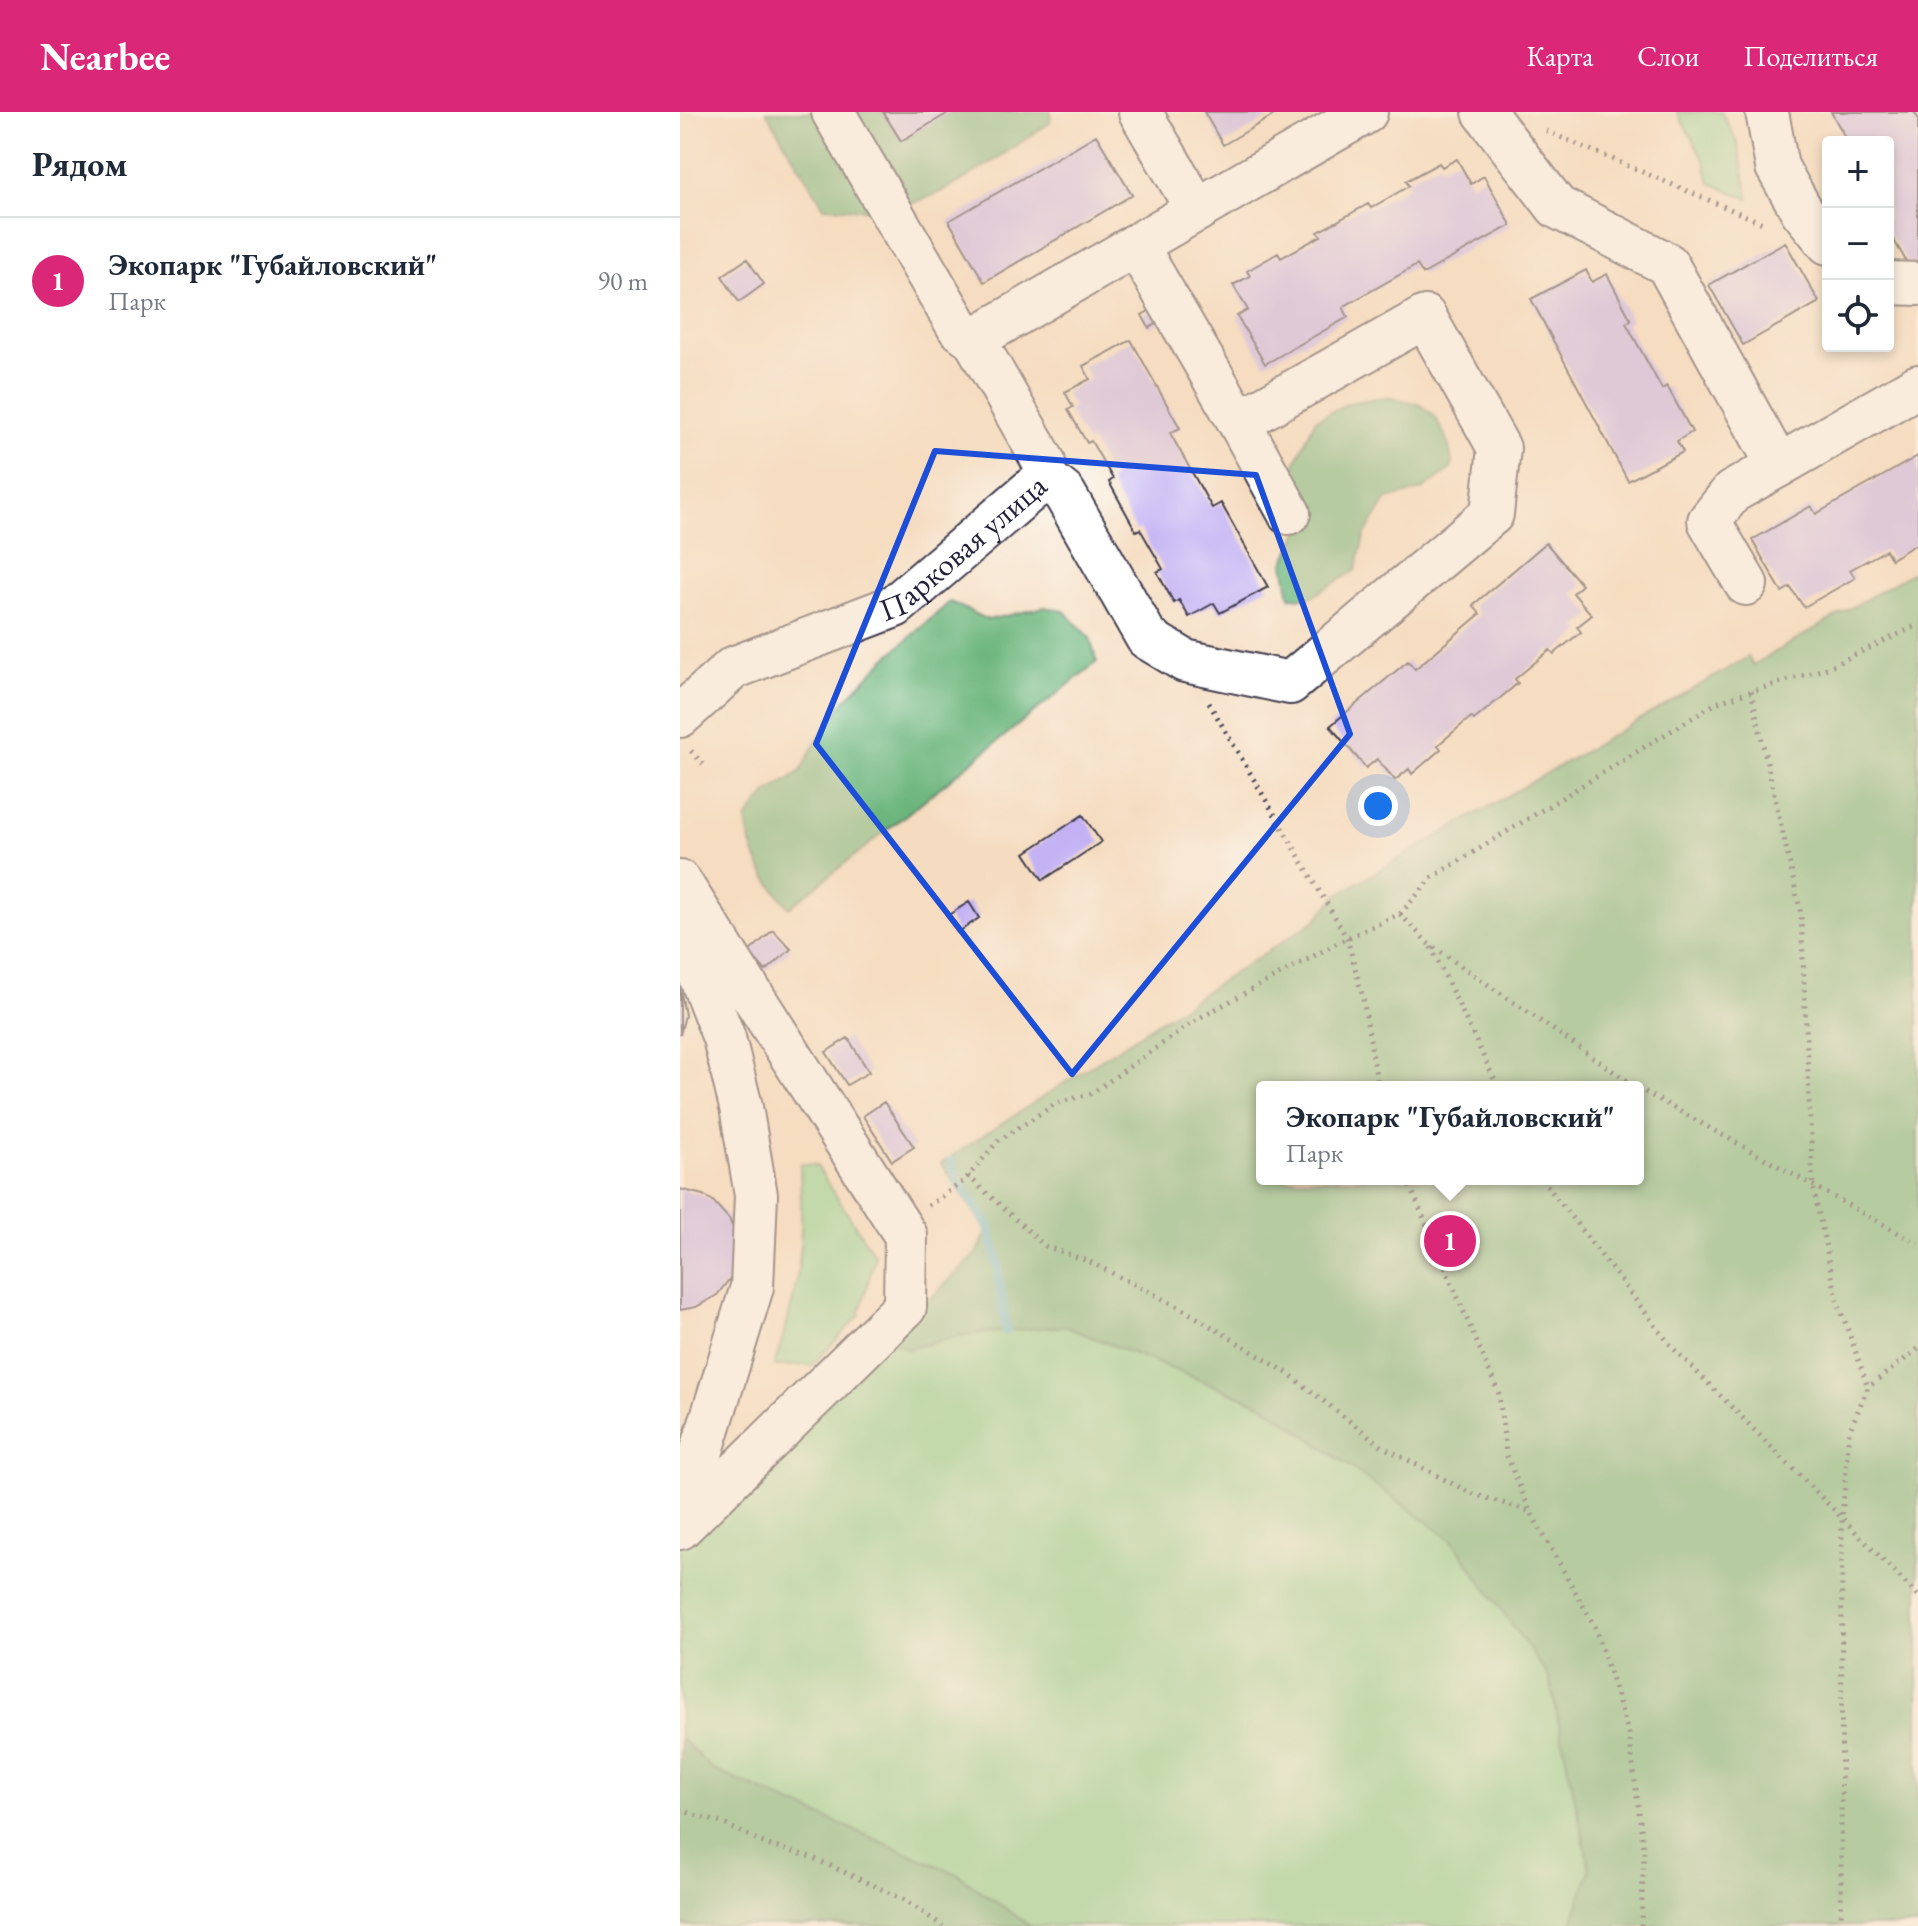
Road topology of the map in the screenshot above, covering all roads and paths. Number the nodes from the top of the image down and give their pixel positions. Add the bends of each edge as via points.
1 (833, 112) edge
2 (1140, 112) edge
3 (1366, 112) edge
4 (1484, 112) edge
5 (1767, 112) edge
6 (1542, 129) dead end
7 (1197, 210) junction
8 (1802, 211) junction
9 (1822, 236) edge
10 (1136, 245) junction
11 (1894, 283) edge
12 (1918, 284) edge
13 (974, 339) junction
14 (1918, 386) edge
15 (1239, 422) junction
16 (1778, 466) junction
17 (1045, 478) junction
18 (1289, 513) dead end
19 (1746, 584) dead end
20 (1918, 625) edge
21 (1185, 661) junction
22 (1751, 691) junction
23 (680, 716) edge
24 (680, 882) edge
25 (1400, 914) junction
26 (680, 937) edge
27 (1347, 938) junction
28 (1429, 944) junction
29 (1377, 1081) edge
30 (1495, 1081) edge
31 (1627, 1081) edge
32 (1644, 1092) edge
33 (968, 1176) junction
34 (1410, 1185) edge
35 (1547, 1185) edge
36 (1813, 1186) junction
37 (899, 1226) junction
38 (1918, 1244) edge
39 (1918, 1349) edge
40 (1868, 1387) junction
41 (680, 1487) edge
42 (1530, 1511) junction
43 (1842, 1518) junction
44 (680, 1528) edge
45 (1918, 1596) edge
46 (680, 1810) edge
47 (943, 1926) edge
48 (1641, 1926) edge
49 (1841, 1926) edge

1 - 13 street, Парковая улица via 959,328
2 - 7 street
3 - 7 street
4 - 16 street via 1557,207 1667,264
5 - 8 street via 1777,167
6 - 8 path via 1772,227
7 - 10 street
8 - 9 street
10 - 13 street
10 - 15 street
11 - 12 street
13 - 17 street, Парковая улица via 1044,462
14 - 16 street
15 - 18 street
15 - 21 street via 1425,317 1499,448 1492,514 1290,683
16 - 19 street via 1732,492 1709,521
17 - 21 street via 1064,493 1147,638
17 - 23 street, Парковая улица via 895,606 733,668
20 - 22 path via 1827,668
21 - 27 path
22 - 25 path via 1718,702 1433,877
22 - 36 path via 1801,914
24 - 37 street
25 - 27 path
25 - 28 path
26 - 41 street via 724,1038 756,1195 752,1287 700,1457
27 - 29 path
27 - 33 path via 1199,1018 1092,1093 1055,1104 998,1141
28 - 30 path
28 - 31 path
32 - 36 path
33 - 37 path
33 - 42 path via 1045,1246 1088,1261 1181,1308 1289,1374 1383,1447 1470,1493
34 - 42 path via 1499,1394 1506,1454
35 - 43 path via 1672,1347
36 - 38 path
36 - 40 path via 1837,1299
37 - 44 street via 906,1236 905,1307
39 - 40 path
40 - 43 path via 1849,1432
42 - 48 path via 1595,1627 1629,1734 1644,1852
43 - 45 path
43 - 49 path
46 - 47 path via 811,1857 903,1899

